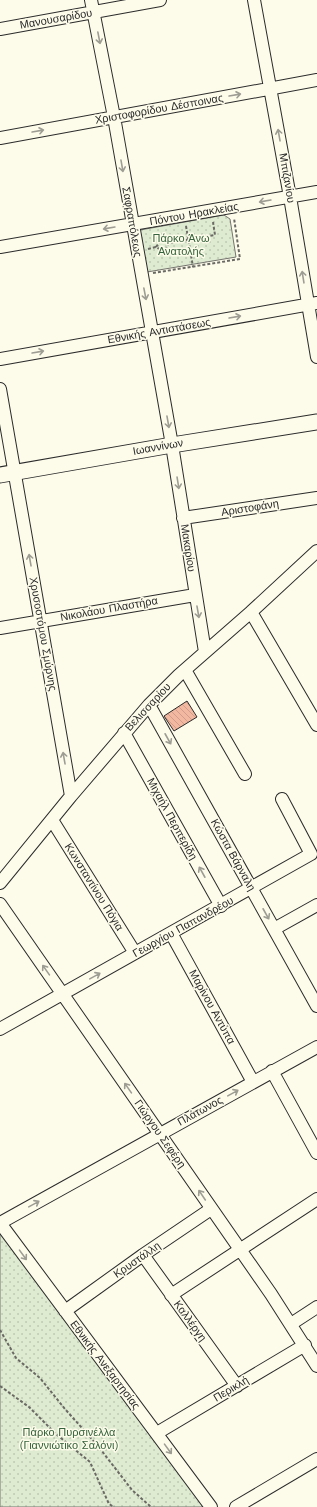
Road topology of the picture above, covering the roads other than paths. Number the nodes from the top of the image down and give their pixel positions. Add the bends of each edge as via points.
1 (91, 0) edge
2 (160, 0) edge
3 (254, 0) edge
4 (94, 12) junction
5 (0, 29) edge
6 (317, 80) edge
7 (270, 89) junction
8 (114, 117) junction
9 (0, 138) edge
10 (317, 192) edge
11 (290, 197) junction
12 (132, 224) junction
13 (0, 247) edge
14 (312, 304) edge
15 (152, 332) junction
16 (317, 356) edge
17 (0, 359) edge
18 (0, 389) edge
19 (317, 422) edge
20 (172, 445) junction
21 (15, 472) junction
22 (0, 475) edge
23 (317, 498) edge
24 (183, 518) junction
25 (317, 551) edge
26 (195, 595) junction
27 (251, 612) junction
28 (40, 621) junction
29 (0, 628) edge
30 (205, 652) junction
31 (186, 670) junction
32 (148, 706) junction
33 (317, 725) edge
34 (124, 733) junction
35 (245, 774) dead end
36 (71, 796) junction
37 (282, 799) dead end
38 (52, 820) junction
39 (0, 883) edge
40 (252, 888) junction
41 (0, 904) edge
42 (317, 904) edge
43 (220, 906) junction
44 (274, 929) junction
45 (171, 933) junction
46 (135, 953) junction
47 (63, 994) junction
48 (317, 1006) edge
49 (0, 1029) edge
50 (317, 1047) edge
51 (272, 1071) junction
52 (253, 1082) junction
53 (160, 1134) junction
54 (317, 1153) edge
55 (317, 1199) edge
56 (211, 1209) junction
57 (0, 1223) edge
58 (240, 1250) junction
59 (143, 1256) junction
60 (171, 1295) junction
61 (317, 1308) edge
62 (65, 1311) junction
63 (291, 1324) junction
64 (305, 1345) junction
65 (317, 1365) edge
66 (237, 1386) junction
67 (157, 1433) junction
68 (317, 1459) edge
69 (210, 1507) edge
70 (236, 1507) edge

1 - 4 street, Σαφραπόλεως
2 - 4 street, Μανουσαρίδου
3 - 7 street, Μπιζανίου
4 - 5 street, Μανουσαρίδου
4 -> 8 street, Σαφραπόλεως
6 - 7 street, Χριστοφορίδου Δέσποινας
8 -> 7 street, Χριστοφορίδου Δέσποινας
11 -> 7 street, Μπιζανίου
9 -> 8 street, Χριστοφορίδου Δέσποινας
8 -> 12 street, Σαφραπόλεως
10 - 11 street, Πόντου Ηρακλείας
11 -> 12 street, Πόντου Ηρακλείας
14 -> 11 street, Μπιζανίου
12 -> 13 street, Πόντου Ηρακλείας
12 -> 15 street, Σαφραπόλεως
15 -> 14 street, Εθνικής Αντιστάσεως
14 - 16 street, Μπιζανίου
17 -> 15 street, Εθνικής Αντιστάσεως
15 -> 20 street, Σαφραπόλεως
18 - 21 street, Χρυσοστόμου Σμύρνης
19 - 20 main road, Ιωαννίνων
20 - 21 main road, Ιωαννίνων
20 -> 24 street, Μακαρίου
21 - 22 main road, Ιωαννίνων
28 -> 21 street, Χρυσοστόμου Σμύρνης
23 - 24 street, Αριστοφάνη
24 - 26 street, Μακαρίου
25 - 27 street, Βελισσαρίου
26 - 28 street, Νικολάου Πλαστήρα
26 -> 30 street, Μακαρίου
27 - 30 street, Βελισσαρίου
27 - 33 street
28 - 29 street, Νικολάου Πλαστήρα
36 -> 28 street, Χρυσοστόμου Σμύρνης
30 - 31 street, Βελισσαρίου
31 - 32 street, Βελισσαρίου
31 - 35 street
32 - 34 street, Βελισσαρίου
32 -> 40 street, Κώστα Βάρναλη
34 - 36 street, Βελισσαρίου
43 -> 34 street, Μιχαήλ Περπερίδη
36 - 38 street, Βελισσαρίου
37 - 40 street, Γεωργίου Παπανδρέου via 311,854
38 - 39 street, Βελισσαρίου
38 - 46 street, Κωνσταντίνου Πόγια
40 - 43 street, Γεωργίου Παπανδρέου
40 -> 44 street, Κώστα Βάρναλη
47 -> 41 street, Γιώργου Σεφέρη
42 - 44 street
43 - 45 street, Γεωργίου Παπανδρέου
44 - 48 street, Κώστα Βάρναλη
45 - 46 street, Γεωργίου Παπανδρέου
45 - 52 street, Μαρίνου Αντύπα
47 -> 46 street, Γεωργίου Παπανδρέου
47 - 49 street, Γεωργίου Παπανδρέου
53 -> 47 street, Γιώργου Σεφέρη
50 - 51 street, Πλάτωνος
51 - 52 street, Πλάτωνος
51 - 54 street
53 -> 52 street, Πλάτωνος
56 -> 53 street, Γιώργου Σεφέρη
57 -> 53 street, Πλάτωνος
55 - 58 street
56 - 58 street, Γιώργου Σεφέρη
56 - 59 street, Κρυστάλλη
57 -> 62 street, Εθνικής Ανεξαρτησίας
58 - 60 street
58 - 63 street, Γιώργου Σεφέρη
59 - 60 street, Καλλέργη
59 - 62 street, Κρυστάλλη
60 - 66 street, Καλλέργη
61 - 63 street
62 - 67 street, Εθνικής Ανεξαρτησίας
63 - 64 street, Γιώργου Σεφέρη
64 - 65 street, Γιώργου Σεφέρη
64 - 66 street, Περικλή
66 - 67 street, Περικλή
67 -> 69 street, Εθνικής Ανεξαρτησίας
68 - 70 street

